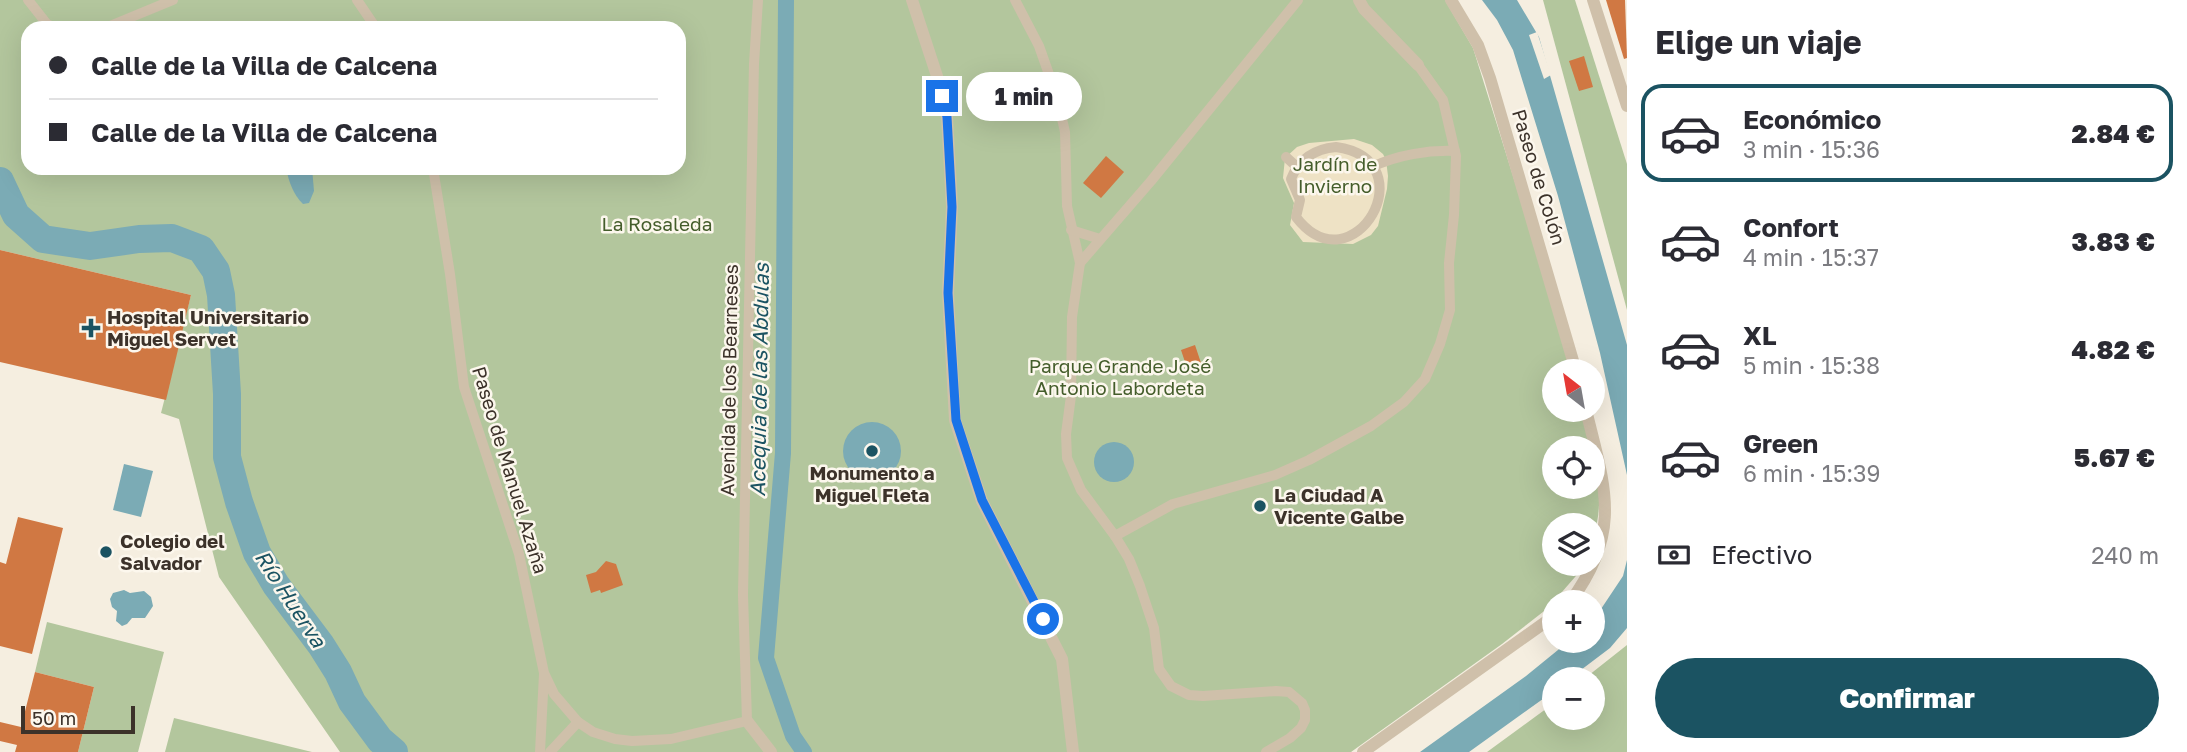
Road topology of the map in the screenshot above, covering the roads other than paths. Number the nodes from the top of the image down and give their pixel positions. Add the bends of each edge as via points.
1 (28, 0) edge
2 (173, 0) edge
3 (357, 0) edge
4 (758, 0) edge
5 (912, 0) edge
6 (1015, 0) edge
7 (1298, 0) edge
8 (1359, 0) edge
9 (1451, 0) edge
10 (1593, 0) edge
11 (45, 21) edge
12 (122, 21) edge
13 (371, 21) edge
14 (1418, 65) joint
15 (1621, 66) edge
16 (1627, 106) edge
17 (1455, 151) junction
18 (1286, 157) dead end
19 (1297, 167) junction
20 (1372, 167) junction
21 (434, 175) edge
22 (1307, 229) junction
23 (1071, 230) junction
24 (1100, 239) junction
25 (1306, 242) dead end
26 (1080, 263) junction
27 (1572, 359) edge
28 (1589, 422) edge
29 (1115, 536) junction
30 (1578, 590) edge
31 (1542, 625) edge
32 (544, 673) junction
33 (747, 721) junction
34 (578, 722) junction
35 (540, 752) edge
36 (550, 752) edge
37 (771, 752) edge
38 (1073, 752) edge
39 (1266, 752) edge
40 (1363, 752) edge

1 - 11 street
2 - 12 street
3 - 13 street
4 - 33 street, Avenida de los Bearneses via 744,556
5 - 38 street via 947,117 952,207 948,293 956,420 982,500 1062,659
6 - 23 street via 1039,46 1057,97 1065,132
7 - 24 street
8 - 14 street
9 - 27 street, Paseo de Colón via 1478,45 1490,78
10 - 15 street
14 - 17 street via 1443,100
15 - 16 street
17 - 20 street via 1386,160
17 - 29 street via 1450,310 1430,370 1416,391 1371,426 1309,460 1275,475 1173,504
18 - 19 street
19 - 20 street via 1312,153 1336,147 1353,151
19 - 22 street via 1287,181 1300,200 1293,220
20 - 22 street via 1380,197 1366,226 1337,238
21 - 32 street, Paseo de Manuel Azaña via 464,387 519,554
22 - 25 street
23 - 24 street
23 - 26 street
24 - 26 street
26 - 29 street via 1072,317 1067,458 1081,490
28 - 30 street via 1606,501 1605,523 1592,569
29 - 39 street via 1140,586 1154,628 1159,669 1171,686 1203,696 1289,692 1302,703 1305,720 1301,728
31 - 40 street
32 - 34 street, Paseo de Manuel Azaña via 554,694
32 - 35 street
33 - 34 street, Paseo de Manuel Azaña via 671,739 632,741 593,732
33 - 37 street
34 - 36 street

